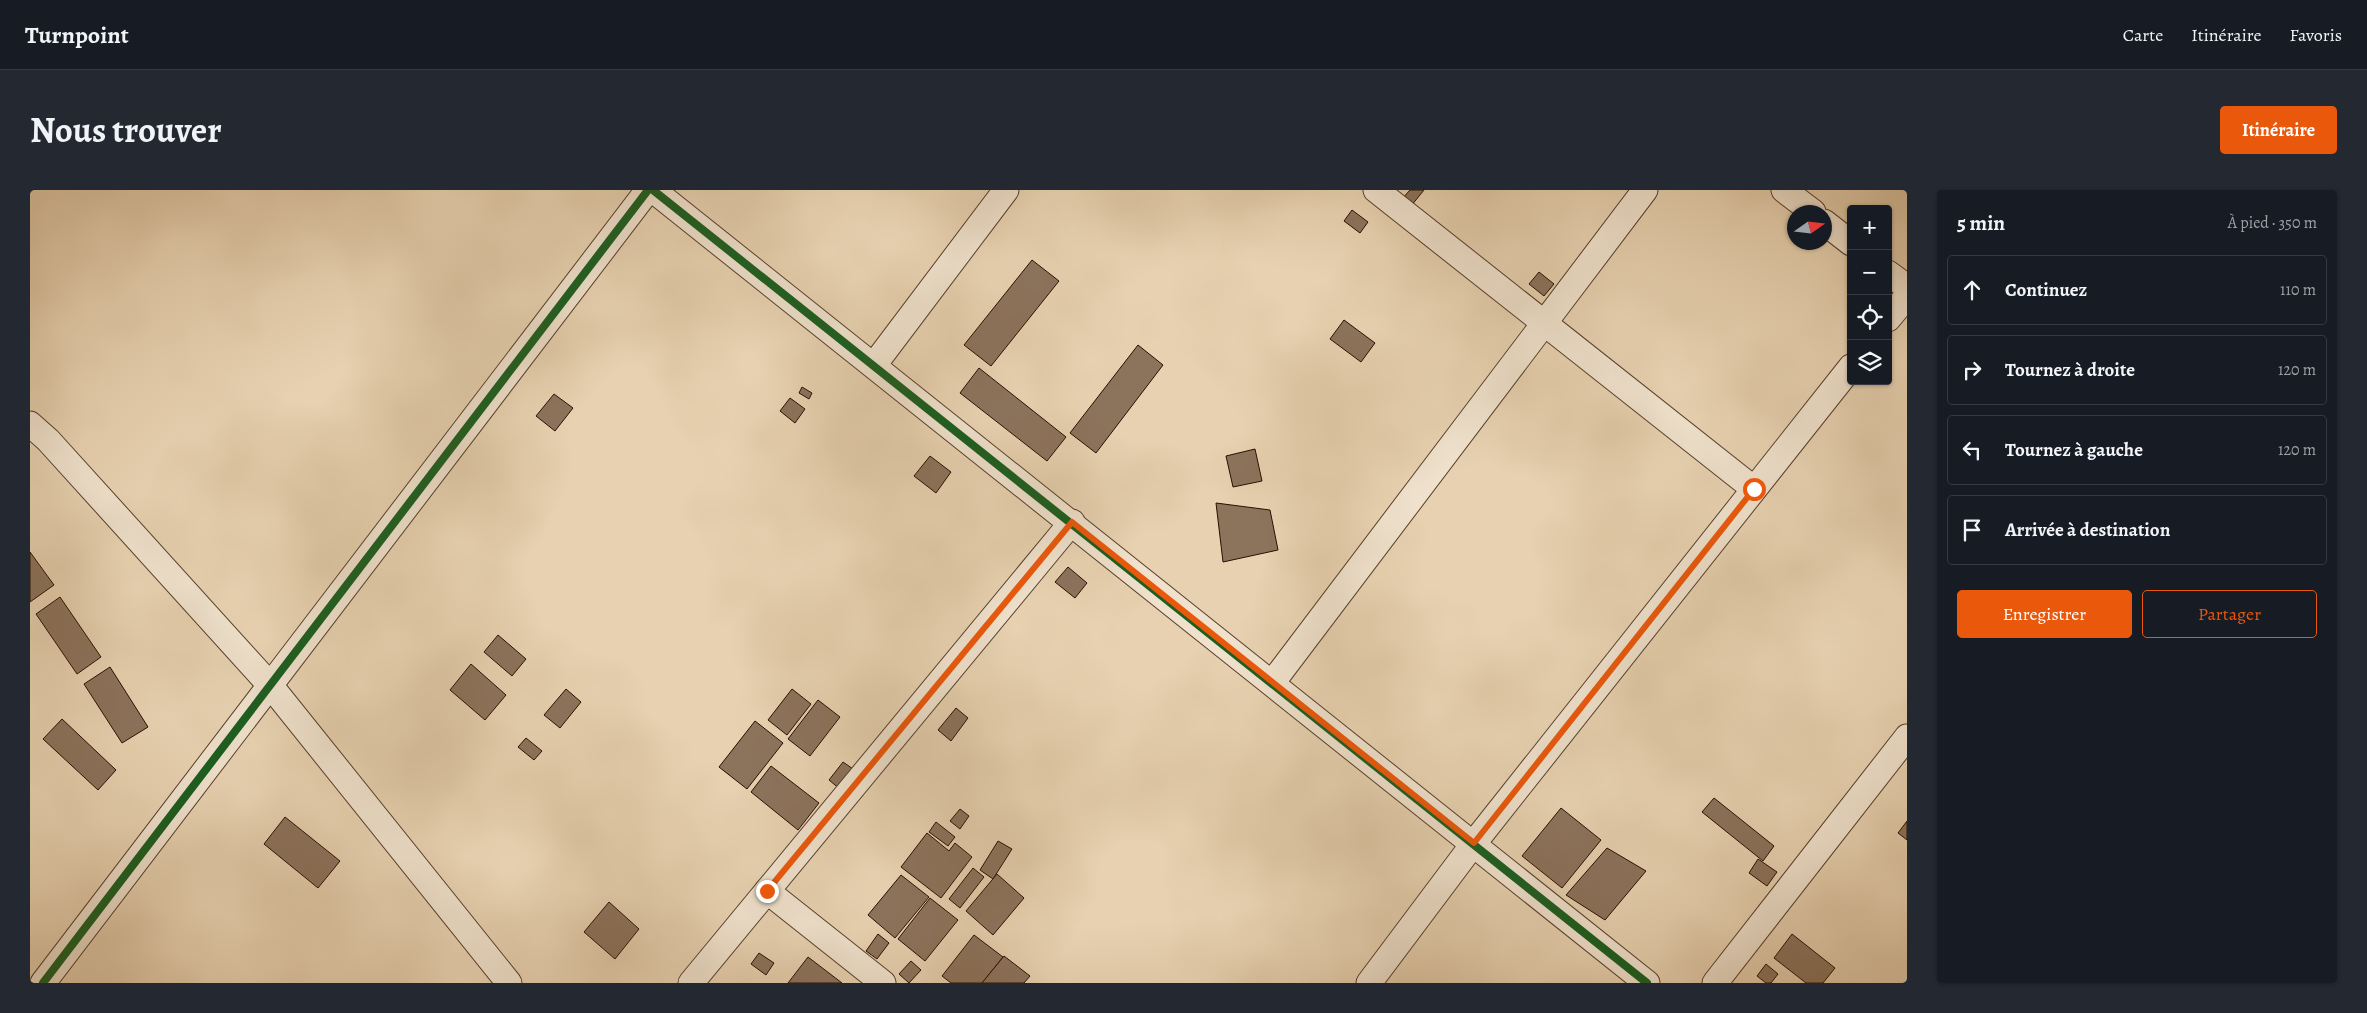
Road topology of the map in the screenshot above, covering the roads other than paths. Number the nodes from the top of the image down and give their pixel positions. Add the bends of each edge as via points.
1 (648, 190) edge
2 (653, 190) edge
3 (1006, 190) edge
4 (1376, 190) edge
5 (1645, 190) edge
6 (1784, 190) edge
7 (1804, 205) edge
8 (1832, 228) edge
9 (1847, 240) edge
10 (1892, 276) edge
11 (1907, 288) edge
12 (1907, 296) edge
13 (1892, 314) edge
14 (1544, 323) junction
15 (874, 365) junction
16 (1847, 372) edge
17 (30, 424) edge
18 (1754, 489) junction
19 (1072, 522) junction
20 (1272, 683) junction
21 (270, 685) junction
22 (1903, 752) edge
23 (1474, 843) junction
24 (767, 891) junction
25 (43, 983) edge
26 (509, 983) edge
27 (690, 983) edge
28 (883, 983) edge
29 (1369, 983) edge
30 (1647, 983) edge
31 (1715, 983) edge

1 - 21 street
2 - 15 street
3 - 15 street
4 - 14 street
5 - 14 street
6 - 7 street
8 - 9 street
10 - 11 street
12 - 13 street
14 - 18 street
14 - 20 street
15 - 19 street
16 - 18 street
17 - 21 street
18 - 23 street
19 - 20 street
19 - 24 street
20 - 23 street
21 - 25 street
21 - 26 street
22 - 31 street
23 - 29 street
23 - 30 street
24 - 27 street
24 - 28 street

